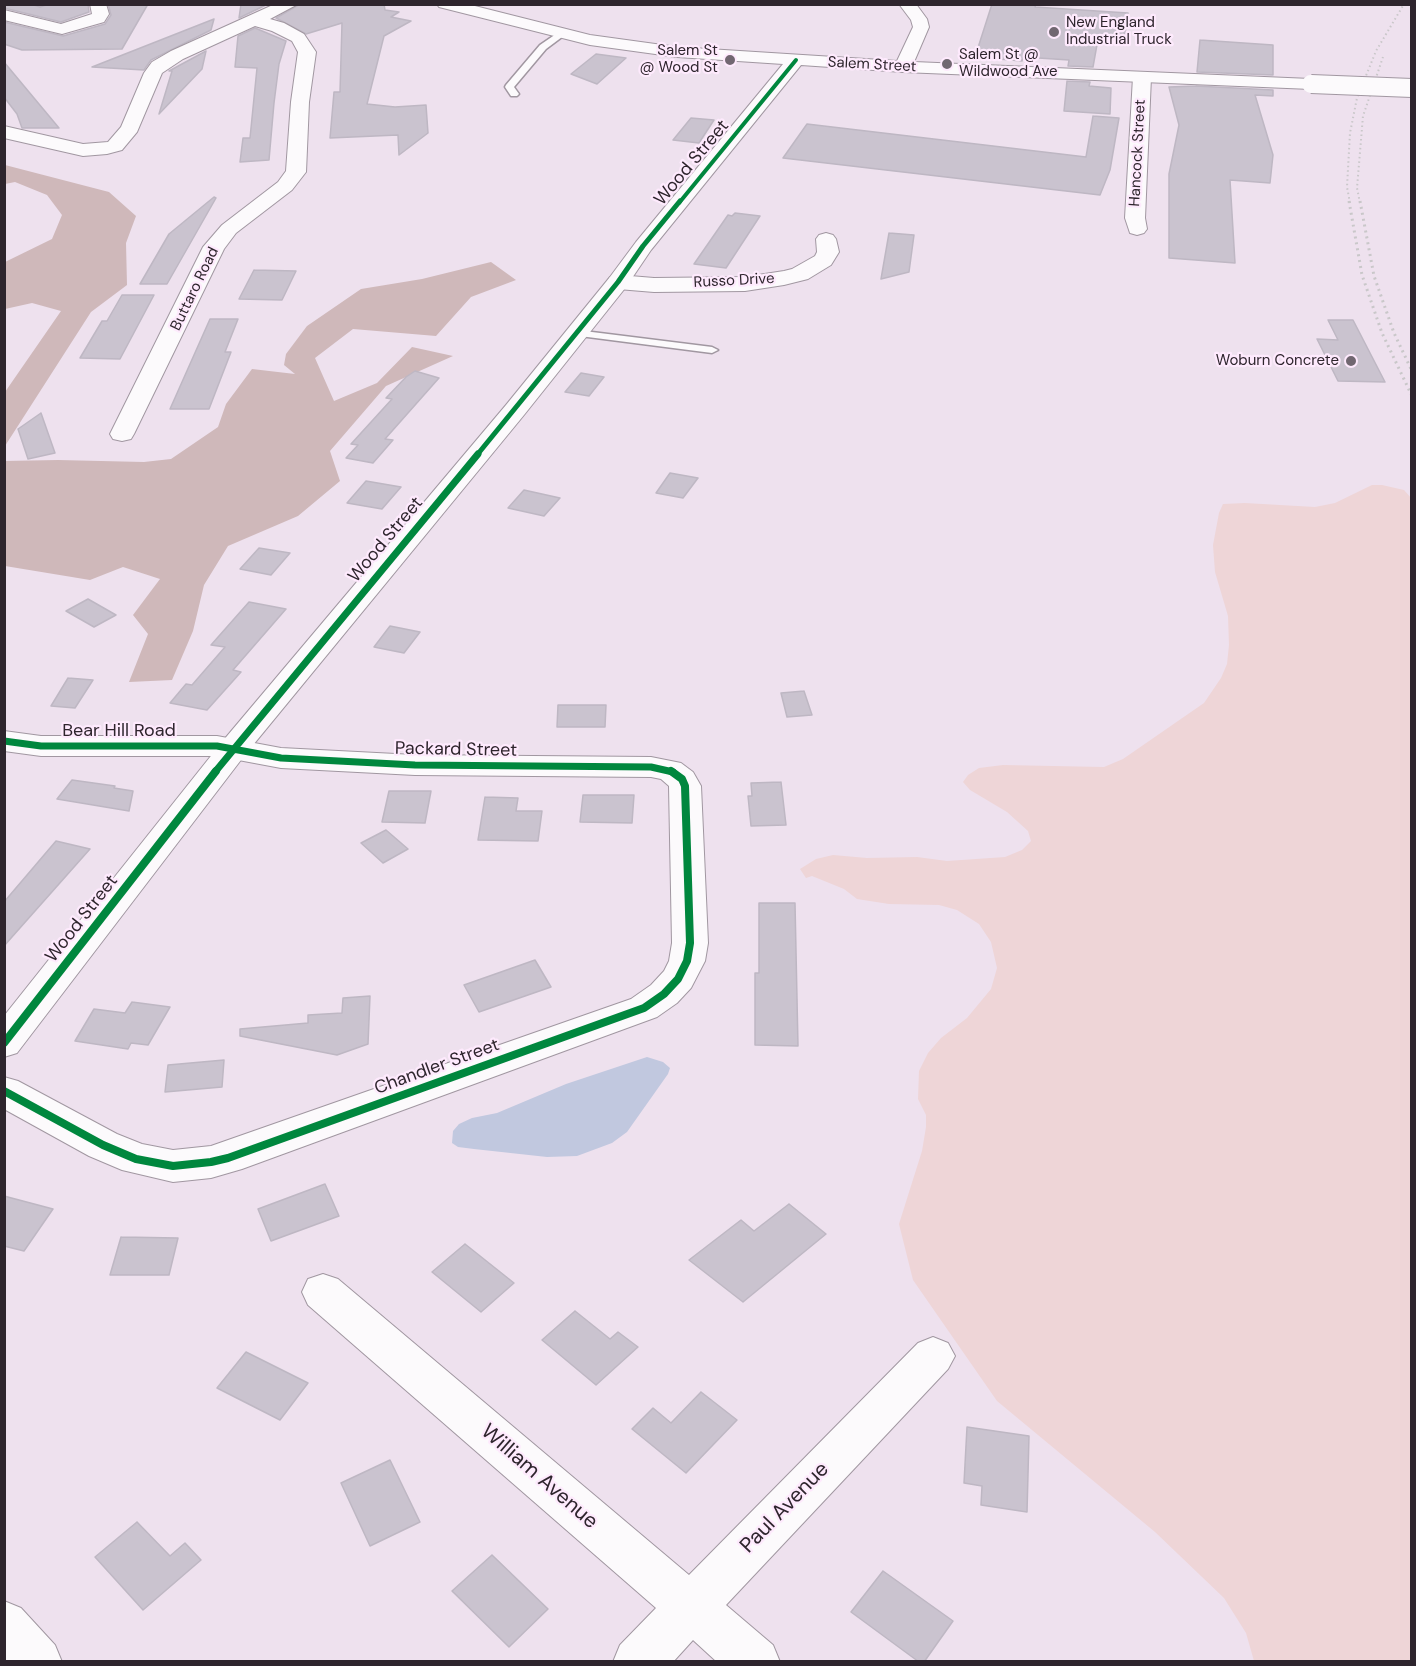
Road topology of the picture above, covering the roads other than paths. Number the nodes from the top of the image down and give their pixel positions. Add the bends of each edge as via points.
1 (98, 4) edge
2 (291, 4) edge
3 (445, 4) edge
4 (906, 4) edge
5 (4, 15) edge
6 (257, 21) junction
7 (562, 34) junction
8 (796, 60) junction
9 (903, 67) junction
10 (1142, 78) junction
11 (1412, 88) edge
12 (514, 94) dead end
13 (4, 132) edge
14 (1137, 229) dead end
15 (825, 239) dead end
16 (618, 282) junction
17 (576, 333) junction
18 (712, 350) dead end
19 (122, 434) dead end
20 (4, 741) edge
21 (234, 749) junction
22 (678, 775) joint
23 (4, 1043) edge
24 (4, 1091) edge
25 (323, 1292) dead end
26 (933, 1356) dead end
27 (689, 1605) junction
28 (4, 1625) edge
29 (37, 1662) edge
30 (638, 1662) edge
31 (755, 1662) edge

1 - 5 street via 98,18 62,29
2 - 6 street
3 - 7 street, Salem Street
4 - 9 street via 921,27
6 - 13 street via 158,66 130,128 119,144 110,148 83,150
6 - 19 street, Buttaro Road via 298,38 307,52 296,172 285,186 229,229 214,247
7 - 8 street, Salem Street via 653,49
7 - 12 lane via 543,47 509,87
8 - 9 street, Salem Street
8 - 16 street, Wood Street via 643,246
9 - 10 street, Salem Street
10 - 11 street, Salem Street, bridge
10 - 14 street, Hancock Street
15 - 16 street, Russo Drive via 828,252 823,260 800,274 776,280 734,284
16 - 17 street, Wood Street
17 - 18 lane
17 - 21 street, Wood Street
20 - 21 street, Bear Hill Road via 41,746
21 - 22 street, Packard Street via 281,758 415,765 651,767
21 - 23 street, Wood Street
22 - 24 street, Chandler Street via 685,786 689,955 674,984 644,1008 228,1158 194,1164 162,1165 136,1159
25 - 27 street, William Avenue
26 - 27 street, Paul Avenue
27 - 30 street, Paul Avenue
27 - 31 street, William Avenue
28 - 29 street

